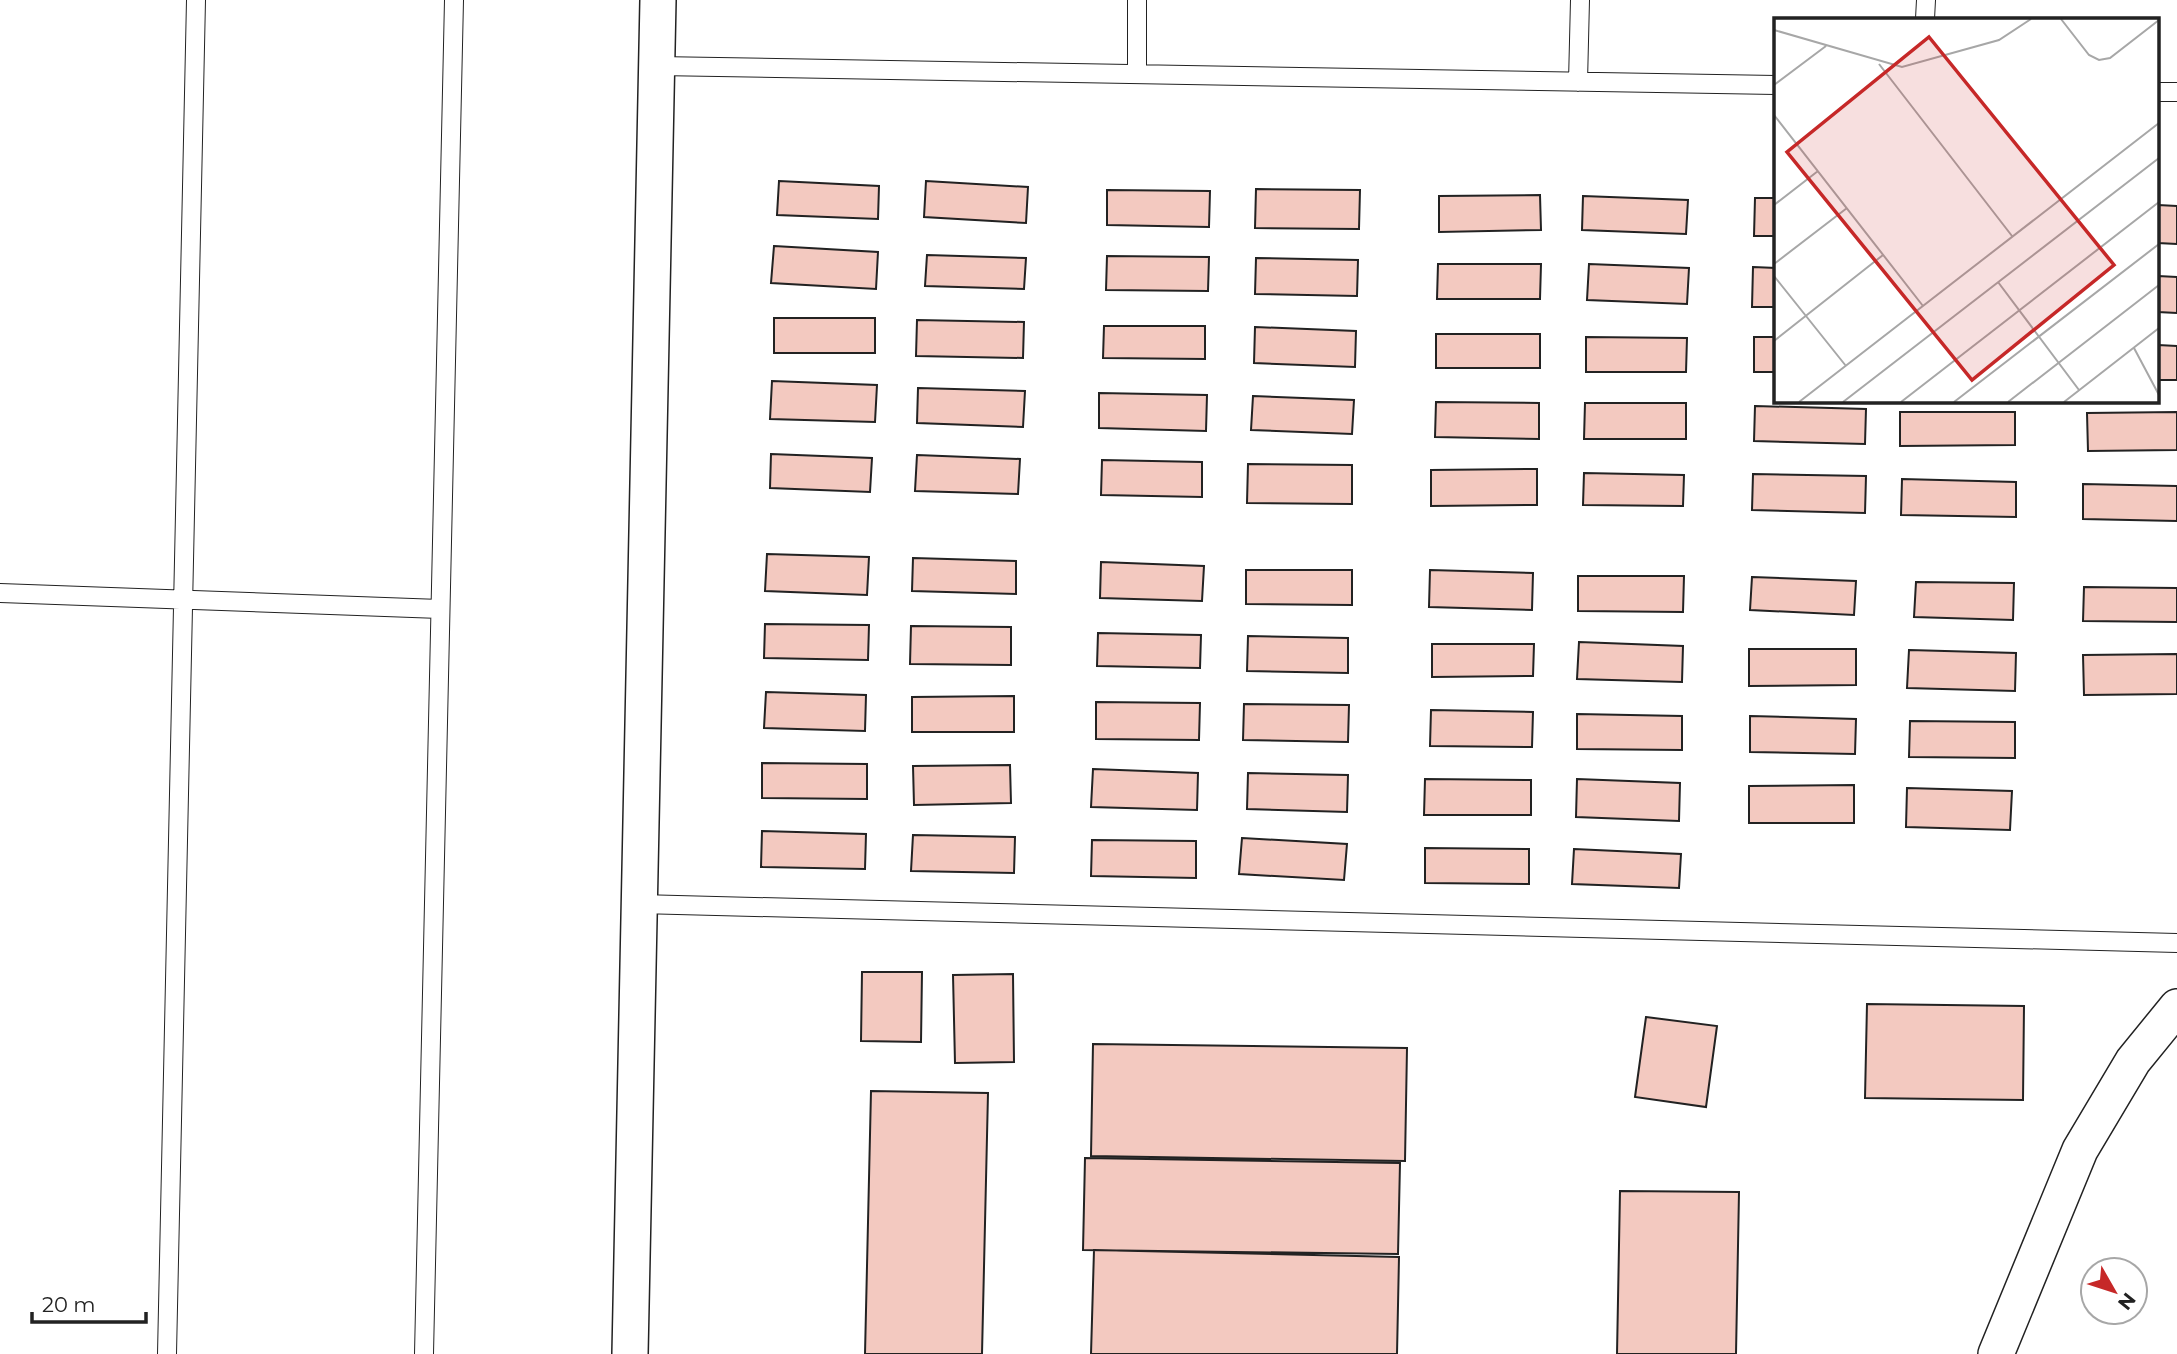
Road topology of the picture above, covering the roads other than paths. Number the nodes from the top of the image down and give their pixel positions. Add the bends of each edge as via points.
1 (196, 0) edge
2 (454, 0) edge
3 (658, 0) edge
4 (1138, 0) edge
5 (1580, 0) edge
6 (1926, 0) edge
7 (1925, 18) edge
8 (657, 66) junction
9 (1137, 74) junction
10 (1578, 82) junction
11 (1774, 85) edge
12 (0, 593) edge
13 (183, 600) junction
14 (440, 609) junction
15 (639, 904) junction
16 (2177, 943) edge
17 (2177, 1007) edge
18 (167, 1354) edge
19 (424, 1354) edge
20 (630, 1354) edge
21 (1996, 1354) edge

1 - 13 lane
2 - 14 lane
3 - 8 street
4 - 9 lane
5 - 10 lane
6 - 7 lane
8 - 9 lane
8 - 15 street
9 - 10 lane
10 - 11 lane
12 - 13 lane
13 - 14 lane
13 - 18 lane
14 - 19 lane
15 - 16 lane
15 - 20 street
17 - 21 street via 2133,1061 2080,1150

